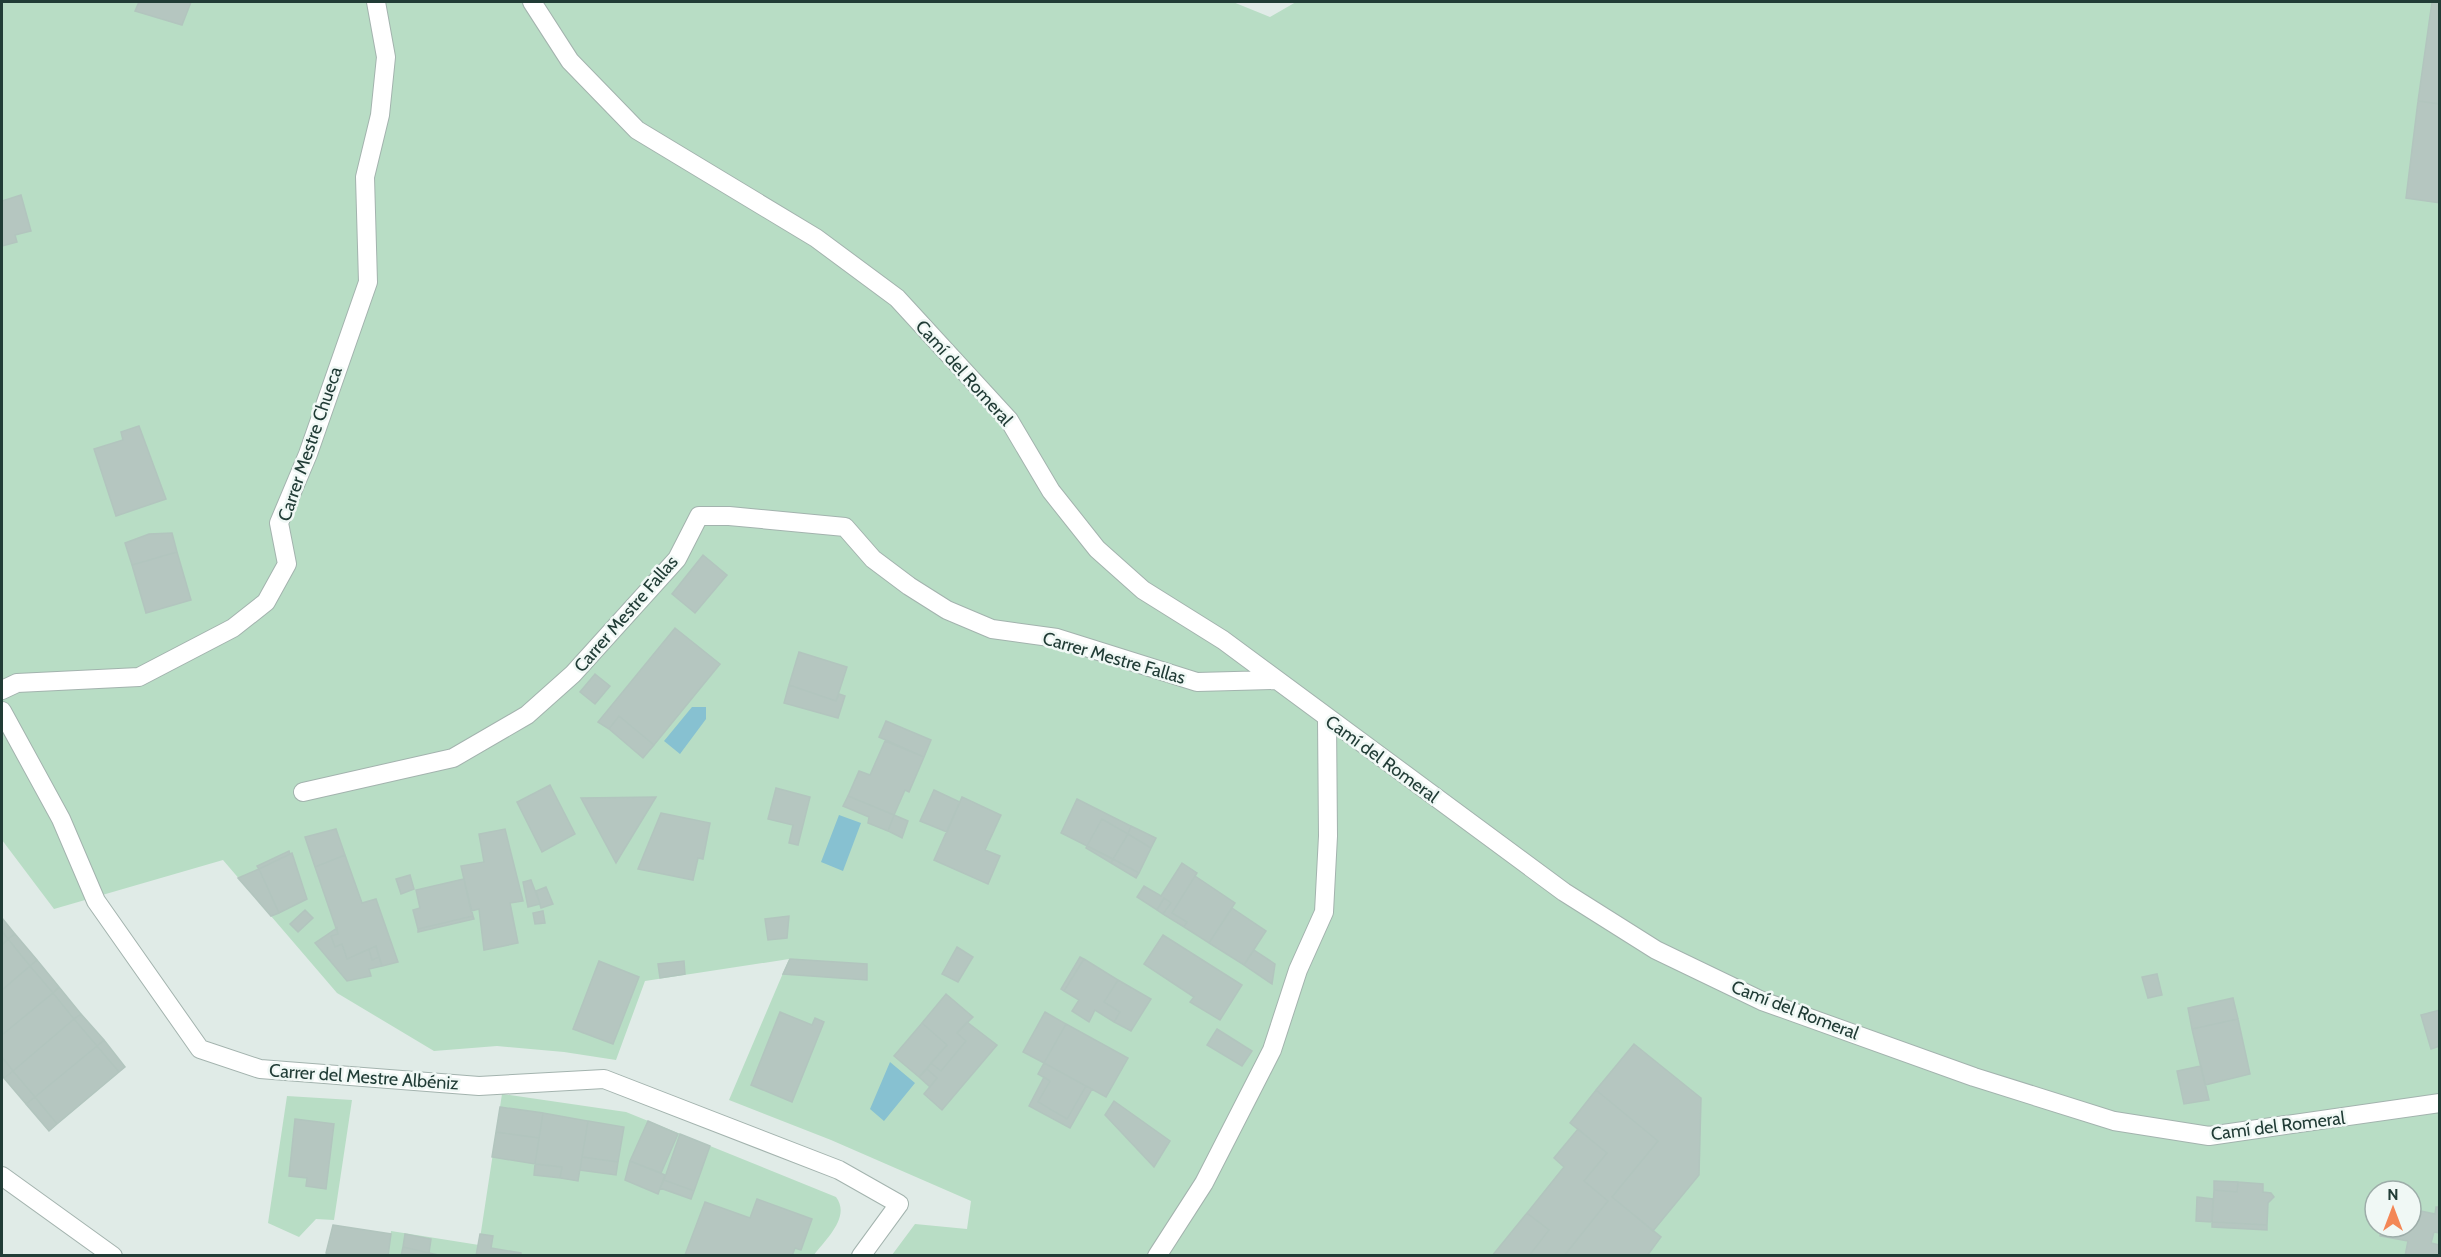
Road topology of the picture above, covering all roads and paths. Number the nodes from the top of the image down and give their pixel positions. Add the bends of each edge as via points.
1 (376, 2) edge
2 (532, 2) edge
3 (1276, 680) junction
4 (2, 690) edge
5 (2, 711) edge
6 (1327, 719) junction
7 (303, 792) dead end
8 (2439, 1102) edge
9 (2, 1176) edge
10 (113, 1256) edge
11 (861, 1256) edge
12 (1157, 1256) edge

1 - 4 street, Carrer Mestre Chueca via 386,57 380,115 365,177 368,282 308,454 279,523 287,564 266,602 233,628 139,677 17,684
2 - 3 street, Camí del Romeral via 570,61 637,130 816,238 897,297 1009,420 1051,490 1097,549 1143,590 1223,640
3 - 6 street, Camí del Romeral
3 - 7 street, Carrer Mestre Fallas via 1197,682 1057,638 992,629 947,610 909,586 873,560 845,527 699,516 677,560 573,674 526,715 453,758
5 - 11 street, Carrer del Mestre Albéniz via 61,819 96,901 200,1049 260,1070 479,1086 604,1079 839,1170 899,1204
6 - 8 street, Camí del Romeral via 1564,892 1656,950 1762,1000 1974,1077 2115,1121 2209,1136
6 - 12 street via 1324,912 1298,970 1272,1050 1204,1183
9 - 10 street

